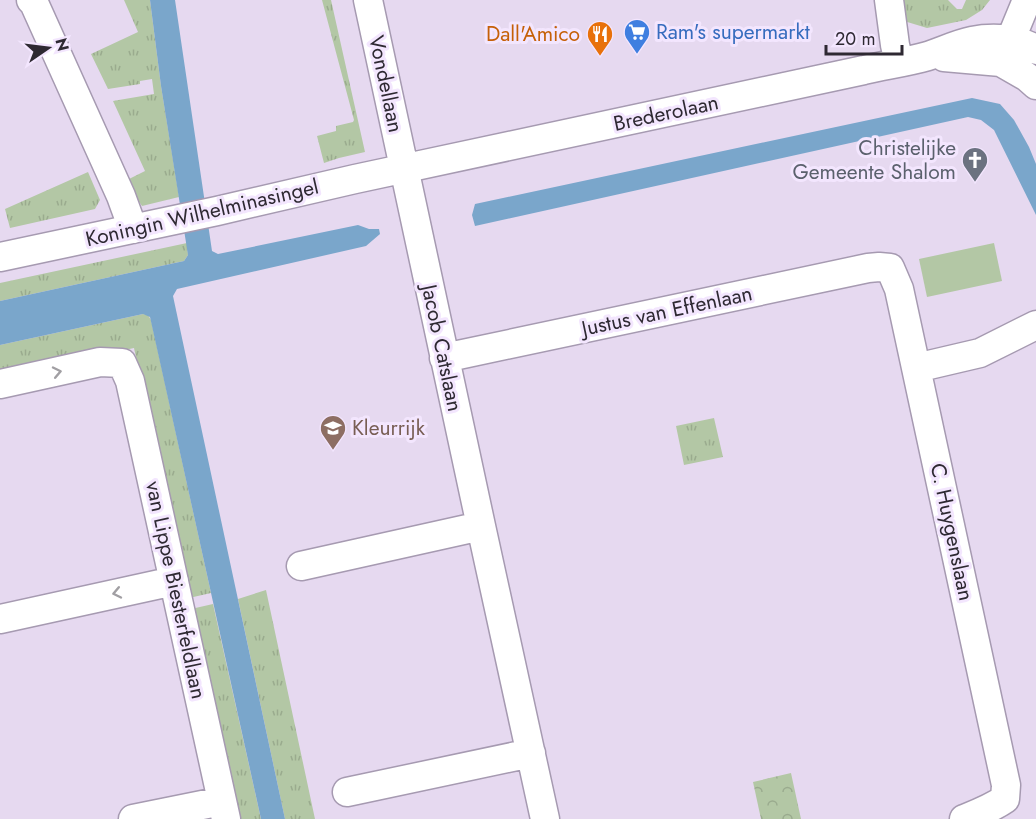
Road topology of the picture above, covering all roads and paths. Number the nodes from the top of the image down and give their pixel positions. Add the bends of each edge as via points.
1 (31, 0) edge
2 (368, 0) edge
3 (890, 0) edge
4 (1027, 0) edge
5 (1016, 51) edge
6 (899, 62) junction
7 (1036, 85) edge
8 (404, 169) junction
9 (133, 229) junction
10 (0, 258) edge
11 (890, 268) joint
12 (1036, 325) edge
13 (444, 358) junction
14 (916, 368) junction
15 (0, 384) edge
16 (481, 526) junction
17 (301, 566) dead end
18 (174, 581) junction
19 (0, 619) edge
20 (531, 753) junction
21 (347, 792) dead end
22 (224, 810) edge
23 (133, 819) edge
24 (545, 819) edge
25 (964, 819) edge

1 - 9 street
2 - 8 street, Vondellaan
3 - 6 street
4 - 5 street
5 - 6 street, Brederolaan via 991,39
5 - 7 street via 1027,77
6 - 8 street, Brederolaan
8 - 9 street, Koningin Wilhelminasingel
8 - 13 street, Jacob Catslaan
9 - 10 street, Koningin Wilhelminasingel
11 - 13 street, Justus van Effenlaan via 868,268
11 - 14 street, C. Huygenslaan via 899,289
12 - 14 street via 980,353
13 - 16 street, Jacob Catslaan
14 - 25 street, C. Huygenslaan via 1006,785 1005,799
15 -> 18 street, van Lippe Biesterfeldlaan via 100,362 122,363 130,381
16 - 17 street
16 - 20 street, Jacob Catslaan
18 -> 19 street
18 - 22 street, van Lippe Biesterfeldlaan
20 - 21 street
20 - 24 street, Jacob Catslaan
22 - 23 street

